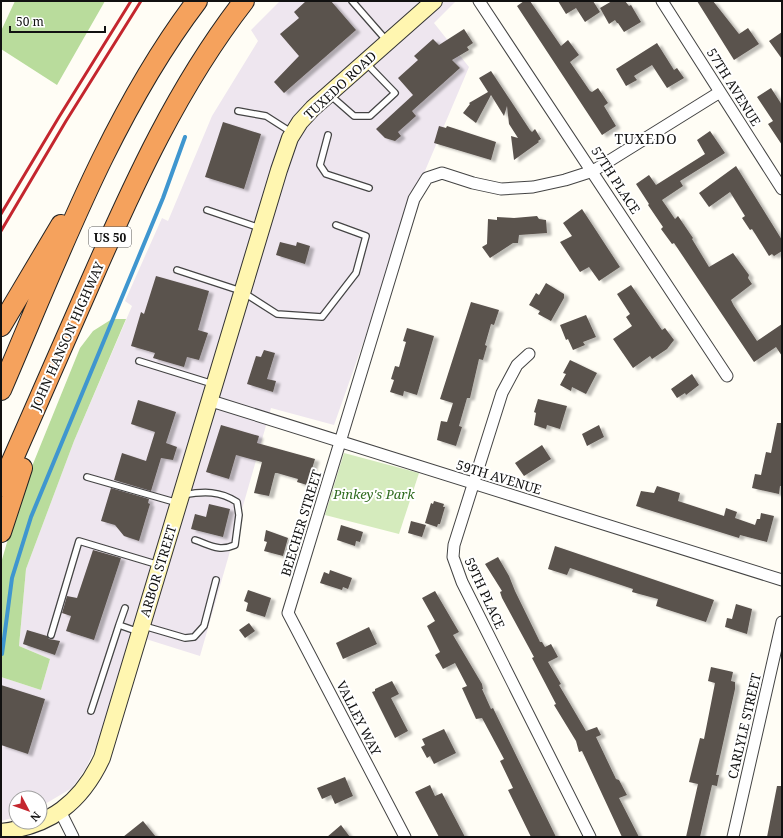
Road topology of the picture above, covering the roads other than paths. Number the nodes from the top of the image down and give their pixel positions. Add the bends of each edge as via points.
1 (197, 1) edge
2 (244, 1) edge
3 (352, 1) edge
4 (434, 1) edge
5 (479, 1) edge
6 (662, 1) edge
7 (387, 41) junction
8 (364, 61) junction
9 (720, 92) junction
10 (328, 93) junction
11 (238, 111) dead end
12 (117, 133) junction
13 (293, 134) junction
14 (328, 135) dead end
15 (593, 171) junction
16 (369, 188) dead end
17 (782, 189) edge
18 (207, 210) dead end
19 (336, 225) dead end
20 (260, 228) junction
21 (252, 257) joint
22 (177, 270) dead end
23 (242, 291) junction
24 (1, 326) edge
25 (529, 354) dead end
26 (139, 361) dead end
27 (54, 364) junction
28 (727, 376) dead end
29 (213, 385) junction
30 (1, 390) edge
31 (208, 400) junction
32 (341, 442) junction
33 (88, 477) dead end
34 (474, 484) junction
35 (1, 486) edge
36 (179, 500) junction
37 (1, 532) edge
38 (195, 540) dead end
39 (160, 566) junction
40 (216, 580) dead end
41 (782, 580) edge
42 (124, 608) dead end
43 (288, 613) joint
44 (782, 622) edge
45 (119, 625) junction
46 (141, 629) junction
47 (51, 635) dead end
48 (90, 711) dead end
49 (60, 812) junction
50 (1, 832) edge
51 (403, 836) edge
52 (73, 837) edge
53 (590, 837) edge
54 (733, 837) edge

1 - 12 highway, US 50 via 152,69
2 - 27 highway, JOHN HANSON HIGHWAY / US 50 via 199,66 151,150
3 - 7 lane
4 - 7 main road, TUXEDO ROAD
5 - 15 street, 57TH PLACE
6 - 9 street, 57TH AVENUE
7 - 8 main road, TUXEDO ROAD
8 - 10 main road, TUXEDO ROAD
8 - 10 lane via 395,93 370,116 354,116
9 - 15 street
9 - 17 street, 57TH AVENUE
10 - 13 main road, TUXEDO ROAD via 310,111
11 - 13 lane via 266,116
12 - 24 highway
12 - 30 highway, US 50 via 57,261
13 - 20 main road, TUXEDO ROAD via 286,146
14 - 16 lane via 320,165 326,174
15 - 28 street, 57TH PLACE
15 - 32 street, BEECHER STREET via 551,184 515,189 473,183 442,173 426,178 414,199
18 - 20 lane
19 - 23 lane via 366,236 356,273 322,317 277,314
20 - 21 main road, TUXEDO ROAD
21 - 23 main road, ARBOR STREET
22 - 23 lane
23 - 29 main road, ARBOR STREET
25 - 34 street, 59TH PLACE via 514,370 502,394
26 - 29 lane
27 - 35 highway, JOHN HANSON HIGHWAY / US 50
27 - 37 highway via 28,455
29 - 31 main road, ARBOR STREET
31 - 32 street, 59TH AVENUE
31 - 36 main road, ARBOR STREET
32 - 34 street, 59TH AVENUE
32 - 43 street, BEECHER STREET
33 - 36 lane
34 - 41 street, 59TH AVENUE
34 - 53 street, 59TH PLACE via 454,545 453,557 462,582
36 - 38 lane via 202,491 226,495 237,502 239,515 235,545 226,549
36 - 39 main road, ARBOR STREET
39 - 46 main road, ARBOR STREET
39 - 47 lane via 79,541
40 - 46 lane via 204,626 194,637 185,638
42 - 45 lane
43 - 51 street, VALLEY WAY
44 - 54 street, CARLYLE STREET
45 - 46 lane
45 - 48 lane
46 - 49 main road, ARBOR STREET via 102,758 86,787
49 - 50 main road, ARBOR STREET via 35,825
49 - 52 street

